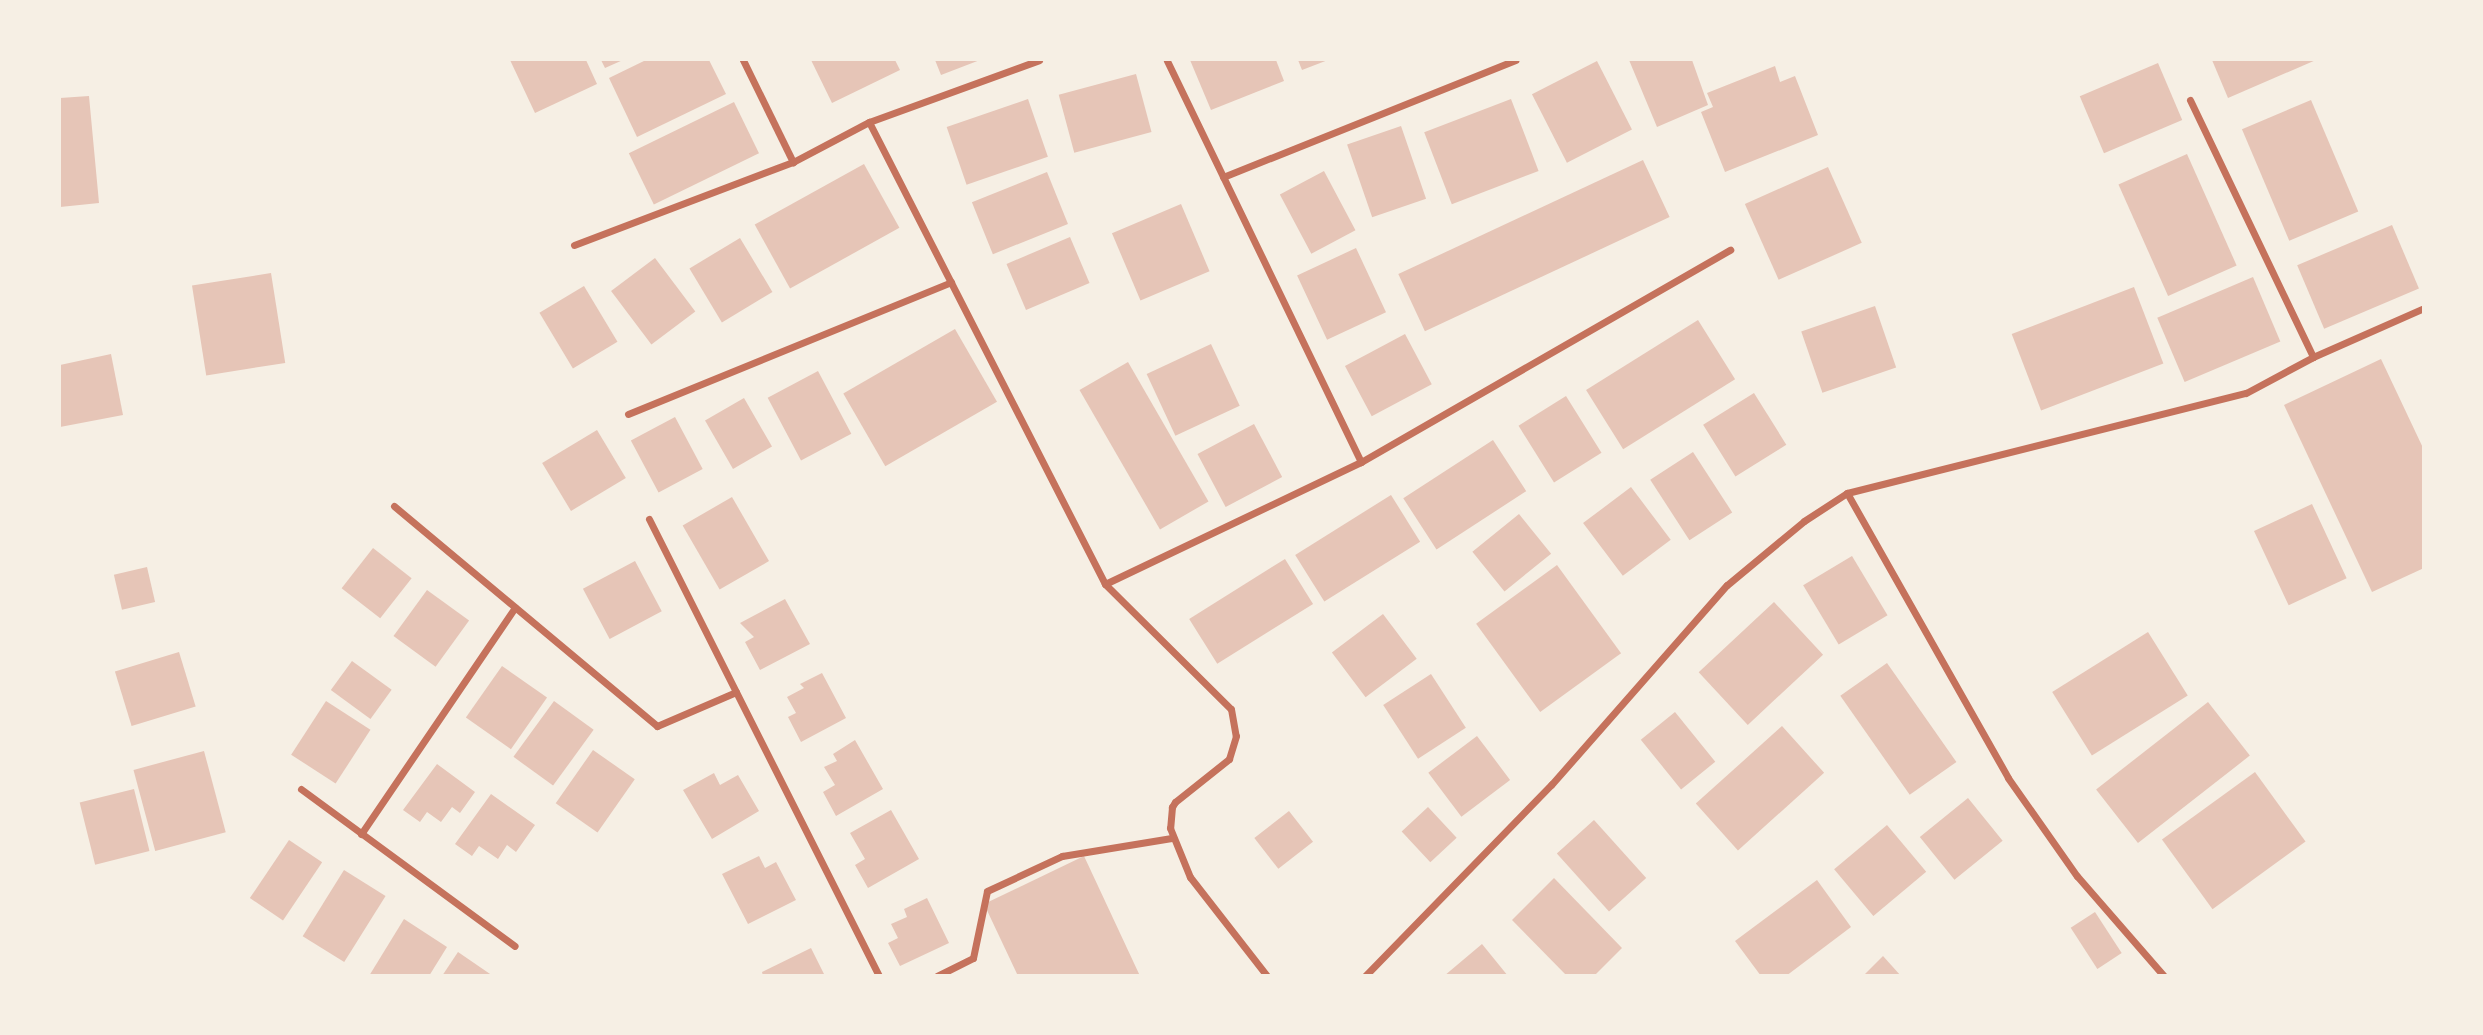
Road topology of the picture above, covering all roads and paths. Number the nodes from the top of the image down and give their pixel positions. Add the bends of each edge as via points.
1 (743, 60) edge
2 (1039, 60) edge
3 (1167, 60) edge
4 (1516, 60) edge
5 (2190, 100) dead end
6 (869, 122) junction
7 (793, 162) junction
8 (1223, 177) junction
9 (574, 245) dead end
10 (1730, 250) dead end
11 (951, 282) junction
12 (2424, 308) edge
13 (2313, 357) junction
14 (628, 414) dead end
15 (1361, 462) junction
16 (1847, 493) junction
17 (394, 506) dead end
18 (649, 519) dead end
19 (1105, 584) junction
20 (515, 607) junction
21 (736, 692) junction
22 (300, 789) dead end
23 (361, 834) junction
24 (1172, 838) junction
25 (515, 946) dead end
26 (879, 975) edge
27 (937, 975) edge
28 (1267, 975) edge
29 (1365, 975) edge
30 (2164, 975) edge

1 - 7 street
2 - 6 street
3 - 8 street
4 - 8 street
5 - 13 street
6 - 7 street
6 - 11 street
7 - 9 street
8 - 15 street
10 - 15 street
11 - 14 street
11 - 19 street
12 - 13 street
13 - 16 street via 2246,393
15 - 19 street
16 - 29 street via 1804,521 1727,585 1551,785
16 - 30 street via 2008,778 2077,876
17 - 20 street
18 - 21 street
19 - 24 street via 1231,709 1236,736 1229,759 1172,807
20 - 21 street via 657,726
20 - 23 street
21 - 26 street
22 - 23 street
23 - 25 street
24 - 27 street via 1062,856 987,891 973,958
24 - 28 street via 1190,877

